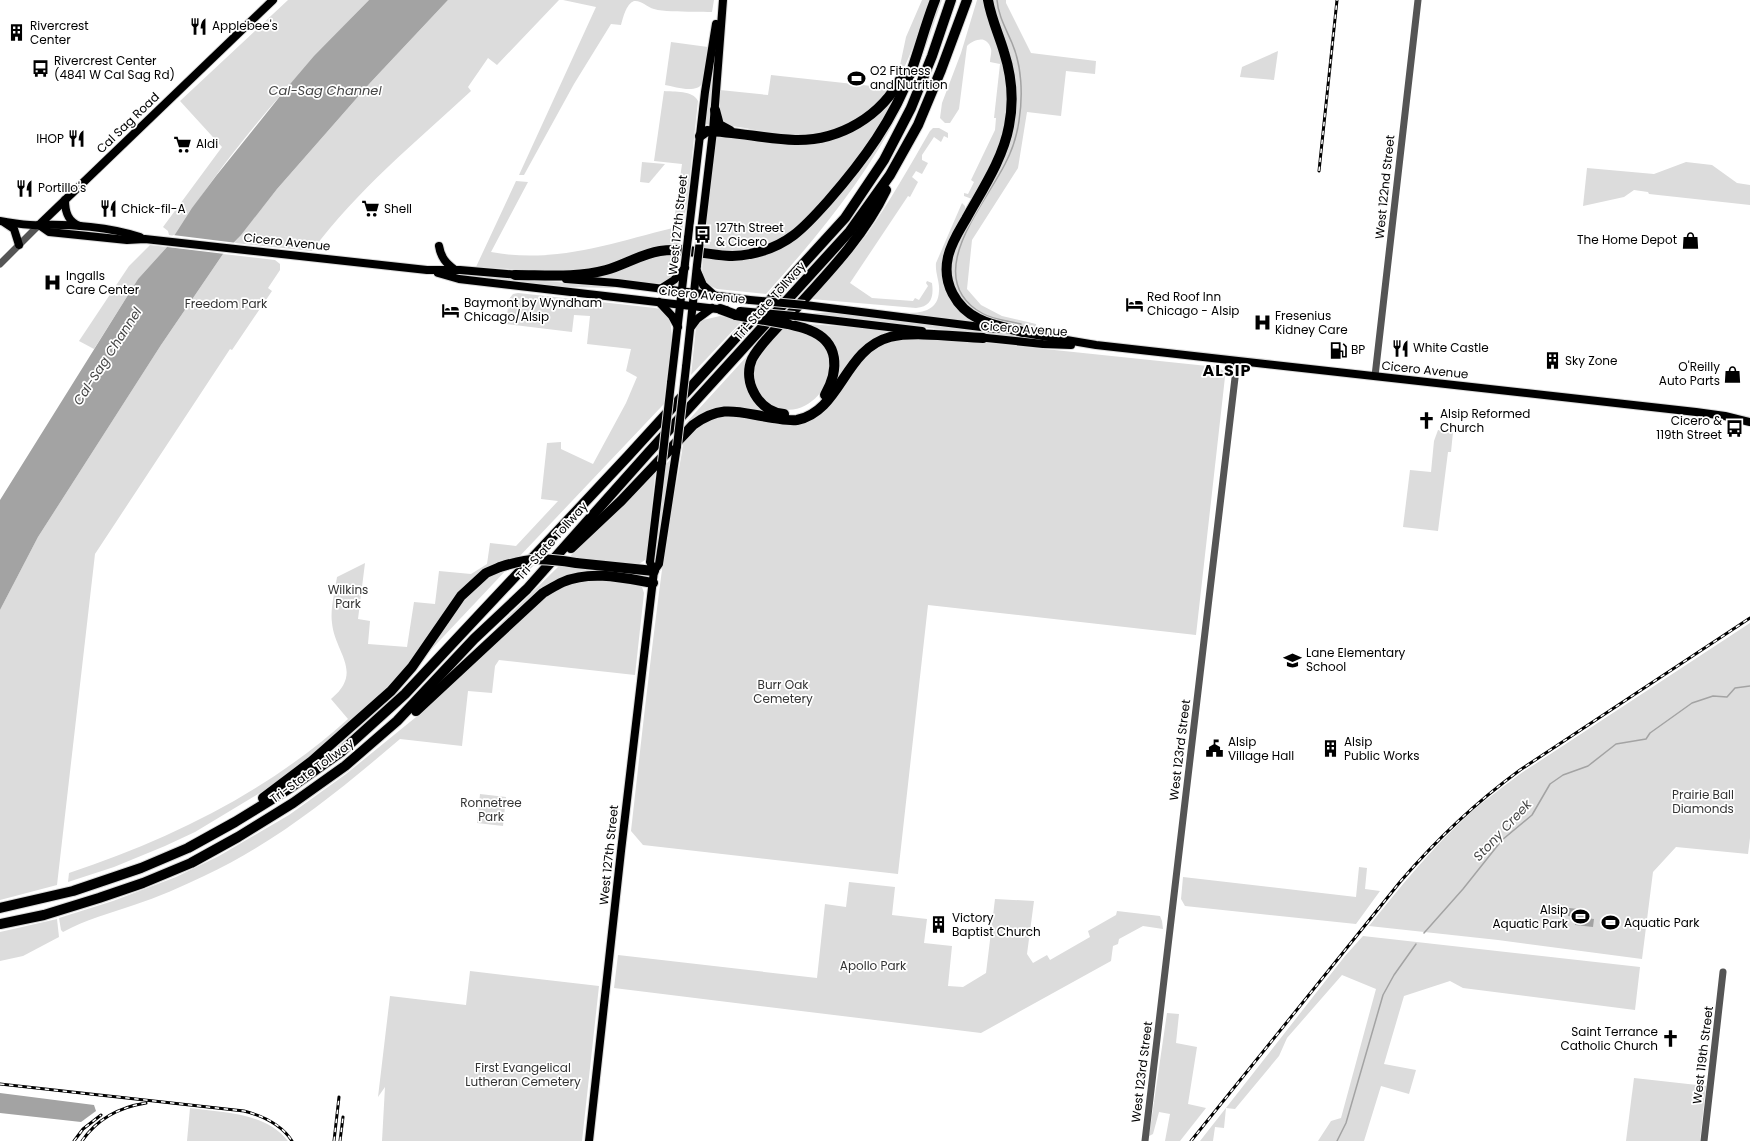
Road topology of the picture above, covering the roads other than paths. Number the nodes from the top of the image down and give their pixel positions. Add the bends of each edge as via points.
1 (273, 0) edge
2 (722, 0) edge
3 (935, 0) edge
4 (952, 0) edge
5 (967, 0) edge
6 (988, 0) edge
7 (1418, 0) edge
8 (921, 37) junction
9 (714, 110) junction
10 (918, 125) junction
11 (713, 131) junction
12 (739, 134) junction
13 (700, 136) junction
14 (65, 200) junction
15 (1, 221) edge
16 (39, 226) junction
17 (89, 228) junction
18 (144, 239) junction
19 (19, 245) junction
20 (440, 246) dead end
21 (0, 264) edge
22 (685, 266) junction
23 (697, 268) junction
24 (427, 270) junction
25 (455, 270) junction
26 (515, 275) junction
27 (660, 289) junction
28 (682, 292) junction
29 (694, 293) junction
30 (715, 296) junction
31 (659, 302) junction
32 (680, 305) junction
33 (693, 307) junction
34 (716, 309) junction
35 (738, 313) junction
36 (678, 327) junction
37 (690, 330) junction
38 (1023, 332) junction
39 (983, 338) junction
40 (1096, 345) junction
41 (1237, 361) junction
42 (1375, 376) junction
43 (1750, 422) edge
44 (654, 571) junction
45 (653, 583) junction
46 (527, 589) junction
47 (397, 721) junction
48 (222, 828) junction
49 (0, 908) edge
50 (0, 924) edge
51 (1723, 972) dead end
52 (589, 1141) edge
53 (1145, 1141) edge
54 (1704, 1141) edge

1 - 14 main road, Cal Sag Road
2 - 9 main road, West 127th Street
2 - 13 main road, West 127th Street via 705,92
3 - 8 highway
4 - 48 highway, Tri-State Tollway via 911,108 884,160 845,218 628,456 405,694 341,752 290,788
5 - 10 highway, Tri-State Tollway
6 - 38 highway via 1012,83 1010,126 1006,143 953,241 948,256 947,279 958,303 970,314 980,320
7 - 42 street, West 122nd Street
8 - 12 highway via 892,93 877,110 854,126 834,134 806,140
8 - 26 highway via 912,70 886,125 867,155 808,223 787,241 749,255 659,251 606,270 586,274
9 - 11 main road, West 127th Street
9 - 12 highway via 719,125
10 - 35 highway, bridge via 885,193 865,227 838,263 771,334 752,359 748,372 752,390 771,410 792,415 813,407 823,397 834,376 832,350 823,338 810,330 788,324
10 - 46 highway, Tri-State Tollway via 890,175 850,231
11 - 12 highway
11 - 13 highway
11 - 23 main road, West 127th Street, bridge
13 - 22 main road, West 127th Street, bridge
14 - 16 main road, Cal Sag Road
14 - 17 main road via 70,220
15 - 16 main road, Cicero Avenue
15 - 19 main road via 14,229
16 - 17 main road, Cicero Avenue via 52,224
16 - 18 main road, Cicero Avenue via 50,232 127,240
16 - 19 street, Cal Sag Road
17 - 18 main road, Cicero Avenue via 127,233
18 - 24 main road, Cicero Avenue
19 - 21 street, Cal Sag Road
20 - 25 main road via 446,263
22 - 27 main road via 674,280
22 - 28 main road, West 127th Street
23 - 29 main road, West 127th Street
23 - 30 main road via 703,285
24 - 25 main road, Cicero Avenue
24 - 31 main road, Cicero Avenue via 459,279
25 - 26 main road, Cicero Avenue
26 - 27 main road, Cicero Avenue
27 - 28 main road, Cicero Avenue
28 - 29 main road, Cicero Avenue
28 - 32 main road, West 127th Street
29 - 30 main road, Cicero Avenue
29 - 33 main road, West 127th Street
30 - 38 main road, Cicero Avenue, bridge
31 - 32 main road, Cicero Avenue
31 - 36 main road
32 - 33 main road, Cicero Avenue
32 - 36 main road, West 127th Street
33 - 34 main road, Cicero Avenue
33 - 37 main road, West 127th Street
34 - 35 highway
34 - 37 main road via 697,319
35 - 39 main road, Cicero Avenue, bridge via 795,316
36 - 44 main road, West 127th Street, bridge via 650,562
37 - 44 main road, West 127th Street, bridge via 677,446 659,564
38 - 40 main road, Cicero Avenue
39 - 40 main road, Cicero Avenue via 1043,344
39 - 46 highway via 907,335 889,337 864,351 854,361 831,396 807,417 784,420 728,410 705,416 693,425 621,501
40 - 41 main road, Cicero Avenue
41 - 42 main road, Cicero Avenue
41 - 53 street, West 123rd Street
42 - 43 main road, Cicero Avenue via 1725,416
44 - 45 main road, West 127th Street
44 - 48 highway, bridge via 537,559 522,560 486,573 461,596 412,667 390,691 312,761
45 - 47 highway via 612,576 580,576 543,592 412,714
45 - 52 main road, West 127th Street
46 - 47 highway, Tri-State Tollway via 474,639
47 - 50 highway, Tri-State Tollway via 345,766 293,803 191,863 143,883 71,907
48 - 49 highway, Tri-State Tollway via 188,848 141,868 73,891
51 - 54 street, West 119th Street

